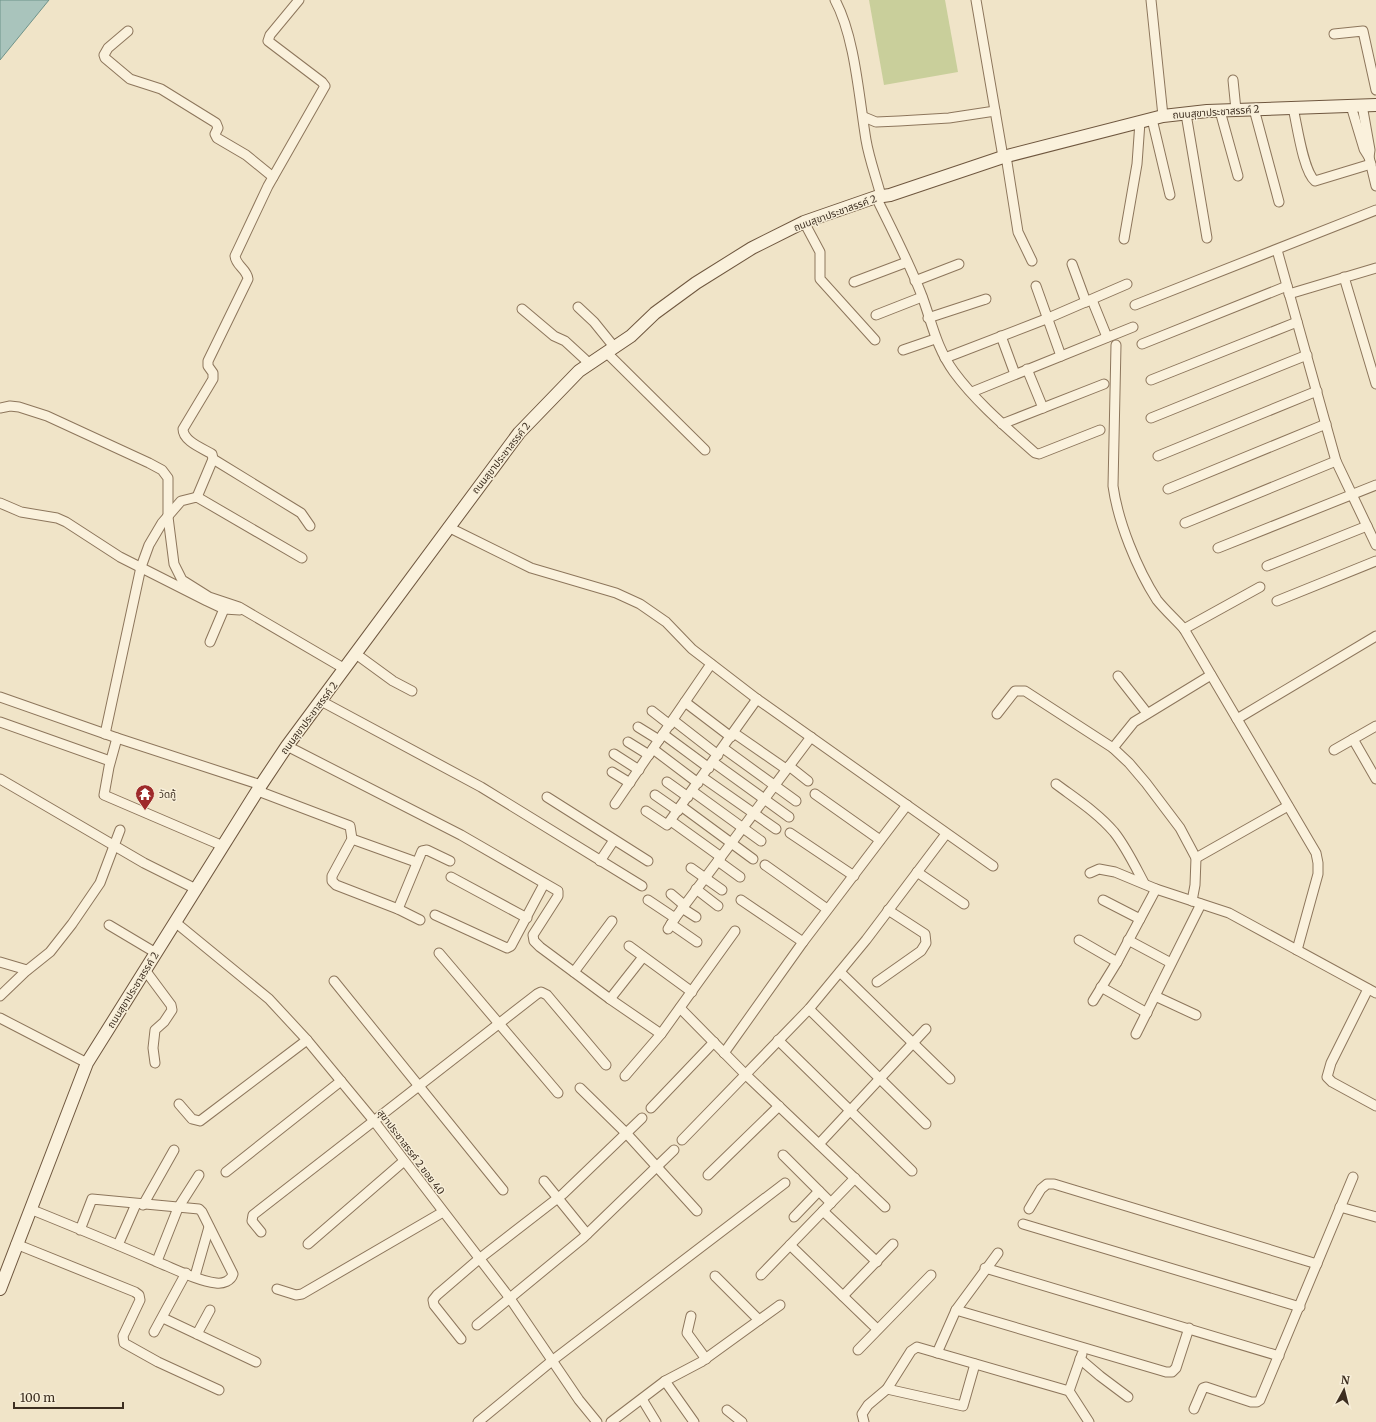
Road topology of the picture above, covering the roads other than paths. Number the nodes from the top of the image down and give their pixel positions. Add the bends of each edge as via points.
1 (299, 0) edge
2 (835, 0) edge
3 (976, 0) edge
4 (1151, 0) edge
5 (128, 31) dead end
6 (1334, 34) dead end
7 (1233, 80) dead end
8 (1376, 90) edge
9 (1356, 105) junction
10 (1376, 105) edge
11 (1293, 108) junction
12 (1254, 109) junction
13 (1236, 110) junction
14 (995, 111) junction
15 (1220, 111) junction
16 (1186, 114) junction
17 (864, 117) junction
18 (1158, 118) junction
19 (1140, 122) junction
20 (1004, 157) junction
21 (1370, 160) junction
22 (1238, 176) dead end
23 (273, 177) junction
24 (1376, 186) edge
25 (1170, 195) dead end
26 (879, 196) junction
27 (1279, 202) dead end
28 (1376, 210) edge
29 (804, 222) junction
30 (1207, 238) dead end
31 (1124, 239) dead end
32 (1277, 250) junction
33 (1032, 261) dead end
34 (907, 262) junction
35 (959, 264) dead end
36 (1072, 264) dead end
37 (1376, 268) edge
38 (1344, 277) junction
39 (915, 281) junction
40 (854, 282) dead end
41 (1127, 284) dead end
42 (1036, 286) dead end
43 (1288, 290) junction
44 (922, 297) junction
45 (986, 299) dead end
46 (1089, 301) junction
47 (1135, 305) dead end
48 (578, 308) dead end
49 (522, 310) dead end
50 (876, 315) dead end
51 (928, 318) junction
52 (1046, 318) junction
53 (1297, 322) junction
54 (1133, 327) dead end
55 (1001, 336) junction
56 (1107, 337) junction
57 (935, 339) junction
58 (875, 340) dead end
59 (1142, 344) dead end
60 (1116, 345) dead end
61 (611, 350) junction
62 (902, 350) dead end
63 (1307, 355) junction
64 (1061, 356) junction
65 (945, 358) junction
66 (590, 364) junction
67 (1027, 369) junction
68 (1374, 371) edge
69 (1015, 374) junction
70 (1152, 380) dead end
71 (1104, 384) dead end
72 (1376, 384) edge
73 (1317, 391) junction
74 (972, 392) junction
75 (0, 408) edge
76 (1042, 408) junction
77 (1151, 418) dead end
78 (1002, 424) junction
79 (1326, 424) junction
80 (1100, 430) dead end
81 (705, 450) dead end
82 (1158, 456) dead end
83 (213, 459) junction
84 (1336, 461) junction
85 (1376, 485) edge
86 (1168, 489) dead end
87 (1352, 494) junction
88 (197, 497) junction
89 (0, 503) edge
90 (168, 517) junction
91 (1185, 523) dead end
92 (310, 526) dead end
93 (1367, 526) junction
94 (448, 528) junction
95 (1376, 545) edge
96 (1218, 548) dead end
97 (302, 558) dead end
98 (1376, 561) edge
99 (1267, 566) dead end
100 (141, 567) junction
101 (1260, 587) dead end
102 (1277, 600) dead end
103 (224, 610) junction
104 (243, 610) junction
105 (1184, 629) junction
106 (1376, 636) edge
107 (210, 642) dead end
108 (356, 654) junction
109 (711, 664) junction
110 (346, 669) junction
111 (1211, 675) junction
112 (1118, 676) dead end
113 (412, 691) dead end
114 (0, 697) edge
115 (757, 699) junction
116 (321, 701) junction
117 (685, 702) junction
118 (652, 711) dead end
119 (1147, 713) junction
120 (997, 714) dead end
121 (1237, 719) junction
122 (0, 722) edge
123 (671, 722) junction
124 (1376, 726) edge
125 (638, 727) dead end
126 (105, 734) junction
127 (732, 735) junction
128 (661, 737) junction
129 (811, 737) junction
130 (118, 738) junction
131 (1353, 739) junction
132 (628, 742) dead end
133 (287, 746) junction
134 (1113, 748) junction
135 (1334, 750) dead end
136 (651, 752) junction
137 (614, 754) dead end
138 (716, 758) junction
139 (110, 761) junction
140 (787, 768) junction
141 (639, 770) junction
142 (612, 772) dead end
143 (0, 779) edge
144 (1376, 779) edge
145 (700, 780) junction
146 (808, 781) dead end
147 (666, 782) dead end
148 (630, 783) junction
149 (1056, 784) dead end
150 (775, 785) junction
151 (260, 788) junction
152 (690, 794) junction
153 (815, 794) dead end
154 (655, 795) dead end
155 (547, 797) dead end
156 (765, 799) junction
157 (796, 801) dead end
158 (615, 804) dead end
159 (906, 805) junction
160 (1288, 806) junction
161 (679, 809) junction
162 (646, 811) dead end
163 (754, 814) junction
164 (789, 817) dead end
165 (671, 821) junction
166 (743, 829) junction
167 (120, 830) dead end
168 (776, 830) dead end
169 (790, 833) dead end
170 (946, 834) junction
171 (352, 839) junction
172 (614, 840) junction
173 (880, 840) junction
174 (761, 841) dead end
175 (732, 844) junction
176 (114, 845) junction
177 (223, 846) junction
178 (1196, 858) junction
179 (720, 859) junction
180 (753, 859) dead end
181 (648, 860) dead end
182 (450, 861) dead end
183 (600, 861) junction
184 (416, 862) junction
185 (765, 865) dead end
186 (993, 866) dead end
187 (691, 868) dead end
188 (918, 872) junction
189 (1090, 873) dead end
190 (854, 876) junction
191 (451, 877) dead end
192 (740, 877) dead end
193 (705, 878) junction
194 (1144, 883) junction
195 (544, 884) junction
196 (642, 886) dead end
197 (196, 889) junction
198 (696, 889) junction
199 (1156, 889) junction
200 (722, 890) dead end
201 (671, 894) dead end
202 (648, 900) dead end
203 (741, 900) dead end
204 (1103, 900) dead end
205 (1196, 902) junction
206 (964, 904) dead end
207 (718, 906) dead end
208 (683, 907) junction
209 (398, 909) junction
210 (827, 909) junction
211 (888, 910) junction
212 (435, 914) dead end
213 (696, 917) dead end
214 (527, 918) junction
215 (1140, 919) junction
216 (420, 920) dead end
217 (612, 921) dead end
218 (175, 922) junction
219 (672, 923) junction
220 (109, 925) dead end
221 (735, 931) dead end
222 (1079, 940) dead end
223 (1128, 940) junction
224 (697, 942) dead end
225 (803, 942) junction
226 (629, 946) dead end
227 (1297, 950) junction
228 (156, 953) junction
229 (439, 953) dead end
230 (643, 957) junction
231 (0, 962) edge
232 (1117, 962) junction
233 (1171, 963) junction
234 (27, 970) junction
235 (145, 970) junction
236 (574, 972) junction
237 (840, 972) junction
238 (334, 981) dead end
239 (877, 982) dead end
240 (1101, 987) junction
241 (1372, 991) edge
242 (692, 992) junction
243 (0, 996) edge
244 (1155, 996) junction
245 (610, 999) junction
246 (1093, 1001) dead end
247 (680, 1008) junction
248 (809, 1009) junction
249 (1147, 1013) junction
250 (1196, 1016) dead end
251 (0, 1018) edge
252 (500, 1024) junction
253 (926, 1029) dead end
254 (661, 1034) junction
255 (1136, 1034) dead end
256 (307, 1040) junction
257 (778, 1040) junction
258 (714, 1042) junction
259 (913, 1043) junction
260 (724, 1053) junction
261 (87, 1063) junction
262 (155, 1063) dead end
263 (606, 1066) dead end
264 (745, 1074) junction
265 (625, 1076) dead end
266 (879, 1078) junction
267 (950, 1079) dead end
268 (341, 1081) junction
269 (418, 1087) junction
270 (580, 1088) dead end
271 (558, 1093) dead end
272 (1375, 1103) edge
273 (179, 1104) dead end
274 (779, 1106) junction
275 (651, 1108) dead end
276 (850, 1110) junction
277 (642, 1118) dead end
278 (374, 1121) junction
279 (926, 1124) dead end
280 (627, 1134) junction
281 (682, 1140) dead end
282 (819, 1144) junction
283 (174, 1150) dead end
284 (674, 1150) dead end
285 (783, 1156) dead end
286 (404, 1161) junction
287 (657, 1167) junction
288 (912, 1171) dead end
289 (226, 1172) dead end
290 (198, 1175) dead end
291 (708, 1175) dead end
292 (1353, 1177) dead end
293 (855, 1178) junction
294 (544, 1181) dead end
295 (785, 1183) dead end
296 (504, 1190) dead end
297 (819, 1191) junction
298 (558, 1198) junction
299 (831, 1203) junction
300 (140, 1204) junction
301 (1340, 1206) junction
302 (885, 1207) dead end
303 (178, 1208) junction
304 (1029, 1208) dead end
305 (30, 1209) junction
306 (696, 1211) dead end
307 (823, 1211) junction
308 (443, 1212) junction
309 (794, 1217) dead end
310 (1376, 1217) edge
311 (1023, 1224) dead end
312 (210, 1227) junction
313 (80, 1230) junction
314 (261, 1232) dead end
315 (587, 1234) junction
316 (16, 1244) junction
317 (308, 1244) dead end
318 (893, 1244) dead end
319 (118, 1245) junction
320 (790, 1245) junction
321 (998, 1253) dead end
322 (479, 1259) junction
323 (157, 1261) junction
324 (877, 1262) junction
325 (1317, 1264) junction
326 (986, 1268) junction
327 (186, 1273) junction
328 (761, 1275) dead end
329 (932, 1275) dead end
330 (195, 1276) junction
331 (715, 1276) dead end
332 (277, 1288) dead end
333 (0, 1289) edge
334 (842, 1296) junction
335 (509, 1297) junction
336 (780, 1305) dead end
337 (1300, 1308) junction
338 (210, 1310) dead end
339 (956, 1310) junction
340 (691, 1316) dead end
341 (163, 1318) junction
342 (759, 1320) junction
343 (477, 1324) dead end
344 (1189, 1328) junction
345 (877, 1329) junction
346 (154, 1332) dead end
347 (197, 1334) junction
348 (461, 1339) dead end
349 (1084, 1348) junction
350 (858, 1350) dead end
351 (937, 1353) junction
352 (1279, 1356) junction
353 (706, 1359) junction
354 (1080, 1359) junction
355 (554, 1360) junction
356 (256, 1362) dead end
357 (975, 1364) junction
358 (665, 1381) junction
359 (887, 1388) junction
360 (219, 1390) dead end
361 (1069, 1391) junction
362 (1128, 1397) dead end
363 (642, 1399) junction
364 (1194, 1409) dead end
365 (727, 1410) dead end
366 (736, 1420) edge
367 (478, 1422) edge
368 (597, 1422) edge
369 (611, 1422) edge
370 (656, 1422) edge
371 (694, 1422) edge
372 (864, 1422) edge
373 (1089, 1422) edge

1 - 23 street via 270,35 268,41 324,86
2 - 17 street via 847,31
3 - 14 street
4 - 18 street
5 - 23 street via 108,48 105,58 130,79 161,89 218,125 215,136 217,138 246,155
6 - 8 street via 1363,31
7 - 13 street
9 - 10 street, ถนนสุขาประชาสรรค์ 2
9 - 11 street, ถนนสุขาประชาสรรค์ 2
9 - 21 street via 1364,149
11 - 12 street, ถนนสุขาประชาสรรค์ 2
11 - 21 street via 1303,152 1314,182
12 - 13 street, ถนนสุขาประชาสรรค์ 2
12 - 27 street
13 - 15 street, ถนนสุขาประชาสรรค์ 2
14 - 17 street via 949,118 899,121 876,122
14 - 20 street
15 - 16 street, ถนนสุขาประชาสรรค์ 2
15 - 22 street
16 - 18 street, ถนนสุขาประชาสรรค์ 2
16 - 30 street
17 - 26 street via 866,140
18 - 19 street, ถนนสุขาประชาสรรค์ 2
18 - 25 street
19 - 20 street, ถนนสุขาประชาสรรค์ 2
19 - 31 street via 1136,171
20 - 26 street, ถนนสุขาประชาสรรค์ 2 via 890,195
20 - 33 street via 1018,232
21 - 24 street
23 - 83 street via 235,256 235,261 248,278 208,361 208,366 214,373 213,379 182,429 187,438 212,454
26 - 29 street, ถนนสุขาประชาสรรค์ 2
26 - 34 street
28 - 32 street
29 - 58 street via 820,252 820,279
29 - 61 street, ถนนสุขาประชาสรรค์ 2 via 752,248 696,283
32 - 43 street
32 - 47 street
34 - 39 street
34 - 40 street
35 - 39 street
36 - 46 street
37 - 38 street
38 - 43 street
38 - 68 street
39 - 44 street
41 - 46 street
42 - 52 street
43 - 53 street
43 - 59 street
44 - 50 street
44 - 51 street
45 - 51 street
46 - 52 street
46 - 56 street
48 - 61 street via 594,322
49 - 66 street via 554,336 565,341
51 - 57 street
52 - 55 street
52 - 64 street
53 - 63 street
53 - 70 street
54 - 56 street
55 - 65 street
55 - 69 street
56 - 64 street
57 - 62 street
57 - 65 street
60 - 105 street via 1113,486 1115,500 1139,568 1158,601
61 - 66 street, ถนนสุขาประชาสรรค์ 2
61 - 81 street
63 - 73 street
63 - 77 street
64 - 67 street
65 - 74 street
66 - 94 street, ถนนสุขาประชาสรรค์ 2 via 519,433
67 - 69 street
67 - 76 street
68 - 72 street
69 - 74 street
71 - 76 street
73 - 79 street
73 - 82 street
74 - 78 street
75 - 90 street via 19,407 46,416 162,470 168,478
76 - 78 street
78 - 80 street via 1035,454
79 - 84 street
79 - 86 street
83 - 88 street
83 - 92 street via 301,513
84 - 87 street
84 - 91 street
85 - 87 street
87 - 93 street
87 - 96 street
88 - 90 street via 181,501
88 - 97 street
89 - 100 street via 21,512 66,522
90 - 100 street via 154,536
90 - 104 street via 174,564 182,580 209,597
93 - 95 street
93 - 99 street
94 - 108 street, ถนนสุขาประชาสรรค์ 2
94 - 109 street via 532,568 616,593 640,604 666,622
98 - 102 street
100 - 103 street
100 - 126 street
101 - 105 street
103 - 104 street
103 - 107 street
104 - 110 street
105 - 111 street
106 - 121 street
108 - 110 street, ถนนสุขาประชาสรรค์ 2
108 - 113 street via 393,682
109 - 115 street
109 - 117 street
110 - 116 street, ถนนสุขาประชาสรรค์ 2
111 - 119 street
111 - 121 street
112 - 119 street
114 - 126 street
115 - 127 street
115 - 129 street
116 - 133 street, ถนนสุขาประชาสรรค์ 2
116 - 183 street via 481,787
117 - 123 street
117 - 127 street
118 - 123 street
119 - 134 street via 1134,722
120 - 134 street via 1015,691 1026,691
121 - 160 street
122 - 139 street
123 - 128 street
123 - 138 street
124 - 131 street
125 - 128 street
126 - 130 street
127 - 138 street
127 - 140 street
128 - 136 street
128 - 138 street
129 - 140 street
129 - 159 street
130 - 139 street
130 - 151 street
131 - 135 street
131 - 144 street
132 - 136 street
133 - 151 street, ถนนสุขาประชาสรรค์ 2
133 - 195 street via 460,835
134 - 178 street via 1129,763 1169,813
136 - 141 street
136 - 145 street
137 - 141 street
138 - 145 street
138 - 150 street
138 - 156 street
139 - 177 street via 104,795
140 - 146 street
140 - 150 street
141 - 148 street
142 - 148 street
143 - 176 street
145 - 152 street
145 - 163 street
147 - 152 street
148 - 158 street
149 - 194 street via 1085,805 1113,832
150 - 156 street
150 - 157 street
151 - 171 street via 350,826
151 - 177 street, ถนนสุขาประชาสรรค์ 2
152 - 161 street
152 - 166 street
153 - 173 street
154 - 161 street
155 - 172 street
156 - 163 street
156 - 164 street
159 - 170 street
159 - 173 street
160 - 178 street
160 - 227 street via 1316,853 1318,863 1318,874
161 - 165 street
161 - 175 street
162 - 165 street via 667,825
163 - 166 street
163 - 168 street
165 - 179 street
166 - 174 street
166 - 175 street
167 - 176 street
169 - 190 street
170 - 186 street
170 - 188 street
171 - 184 street
171 - 209 street via 332,876 332,881 336,885
172 - 181 street
172 - 183 street
173 - 190 street
175 - 179 street
175 - 180 street
176 - 197 street
176 - 234 street via 100,883 72,924 50,952
177 - 197 street, ถนนสุขาประชาสรรค์ 2
178 - 205 street
179 - 192 street
179 - 193 street
182 - 184 street via 426,850 422,851
183 - 196 street
184 - 209 street
185 - 210 street
187 - 193 street
188 - 206 street
188 - 211 street
189 - 194 street via 1105,869
190 - 210 street
191 - 214 street
193 - 198 street
193 - 200 street
194 - 199 street
195 - 214 street
195 - 236 street via 558,891 558,896 533,935 534,941
197 - 218 street, ถนนสุขาประชาสรรค์ 2
198 - 207 street
198 - 208 street
199 - 205 street
199 - 215 street
201 - 208 street
202 - 219 street
203 - 225 street
204 - 215 street
205 - 227 street via 1229,913
205 - 233 street
208 - 213 street
208 - 219 street
209 - 216 street
210 - 225 street
211 - 237 street
211 - 239 street via 925,934 926,943 921,951
212 - 214 street via 507,948 511,946
215 - 223 street
217 - 236 street
218 - 228 street, ถนนสุขาประชาสรรค์ 2
218 - 256 street, สุขาประชาสรรค์ 2 ซอย 40 via 269,999
219 - 224 street
220 - 228 street
221 - 242 street
222 - 232 street
223 - 232 street
223 - 233 street
225 - 260 street
226 - 230 street
227 - 241 street
228 - 235 street, ถนนสุขาประชาสรรค์ 2
229 - 252 street
230 - 242 street
230 - 245 street
231 - 234 street
232 - 240 street
233 - 244 street
234 - 243 street
235 - 261 street, ถนนสุขาประชาสรรค์ 2
235 - 262 street via 172,1010 155,1030 152,1048
236 - 245 street
237 - 248 street
237 - 259 street
238 - 269 street
240 - 246 street
240 - 249 street
241 - 272 street via 1331,1063 1328,1077 1332,1082
242 - 247 street
244 - 249 street
244 - 250 street
245 - 254 street
247 - 254 street
247 - 258 street
248 - 257 street
248 - 266 street
249 - 255 street
251 - 261 street
252 - 263 street via 541,992
252 - 269 street
252 - 271 street
253 - 259 street
254 - 265 street
256 - 268 street, สุขาประชาสรรค์ 2 ซอย 40
256 - 273 street via 200,1121 192,1120
257 - 264 street
257 - 276 street
258 - 260 street
258 - 275 street
259 - 266 street
259 - 267 street
260 - 264 street
261 - 305 street, ถนนสุขาประชาสรรค์ 2
264 - 274 street
264 - 281 street
266 - 276 street
266 - 279 street
268 - 278 street, สุขาประชาสรรค์ 2 ซอย 40
268 - 289 street
269 - 278 street
269 - 296 street
270 - 280 street
274 - 282 street
274 - 291 street
276 - 282 street
276 - 288 street
277 - 280 street
278 - 286 street, สุขาประชาสรรค์ 2 ซอย 40
278 - 314 street via 253,1215 252,1221
280 - 287 street
280 - 298 street
282 - 293 street
283 - 300 street
284 - 287 street
285 - 297 street
286 - 308 street, สุขาประชาสรรค์ 2 ซอย 40
286 - 317 street
287 - 306 street
287 - 315 street
290 - 303 street
292 - 301 street
293 - 299 street
293 - 302 street
294 - 298 street
295 - 355 street
297 - 299 street
297 - 309 street
298 - 315 street
298 - 322 street
299 - 307 street
300 - 303 street
300 - 313 street via 92,1199
300 - 319 street
301 - 310 street
301 - 325 street
303 - 312 street via 199,1209
303 - 323 street
304 - 325 street via 1041,1189 1047,1184 1054,1184
305 - 313 street
305 - 316 street, ถนนสุขาประชาสรรค์ 2
307 - 320 street
307 - 324 street
308 - 322 street, สุขาประชาสรรค์ 2 ซอย 40
308 - 332 street via 302,1294 296,1295
311 - 337 street
312 - 330 street
312 - 330 street via 233,1274 229,1280 217,1283
313 - 319 street
315 - 335 street
316 - 333 street, ถนนสุขาประชาสรรค์ 2
316 - 360 street via 135,1292 140,1300 123,1336 124,1343
318 - 324 street
319 - 323 street
320 - 328 street
320 - 334 street
321 - 326 street
322 - 335 street, สุขาประชาสรรค์ 2 ซอย 40
322 - 348 street via 433,1300 434,1305
323 - 327 street
324 - 334 street
325 - 337 street
326 - 339 street
326 - 344 street
327 - 330 street
327 - 341 street
329 - 345 street
331 - 342 street
334 - 345 street
335 - 343 street
335 - 355 street, สุขาประชาสรรค์ 2 ซอย 40
336 - 342 street
337 - 352 street
338 - 347 street
339 - 349 street
339 - 351 street
340 - 353 street via 687,1333
341 - 346 street
341 - 347 street
342 - 353 street
344 - 349 street via 1176,1368 1172,1372
344 - 352 street
345 - 350 street
347 - 356 street
349 - 354 street
351 - 357 street
351 - 359 street via 913,1348
352 - 364 street via 1257,1402 1206,1386
353 - 358 street
354 - 361 street
354 - 362 street
355 - 367 street
355 - 368 street, สุขาประชาสรรค์ 2 ซอย 40 via 579,1400
357 - 359 street via 963,1406
357 - 361 street
358 - 363 street
358 - 371 street
359 - 372 street via 868,1405 862,1414
361 - 373 street
363 - 369 street
363 - 370 street
365 - 366 street

